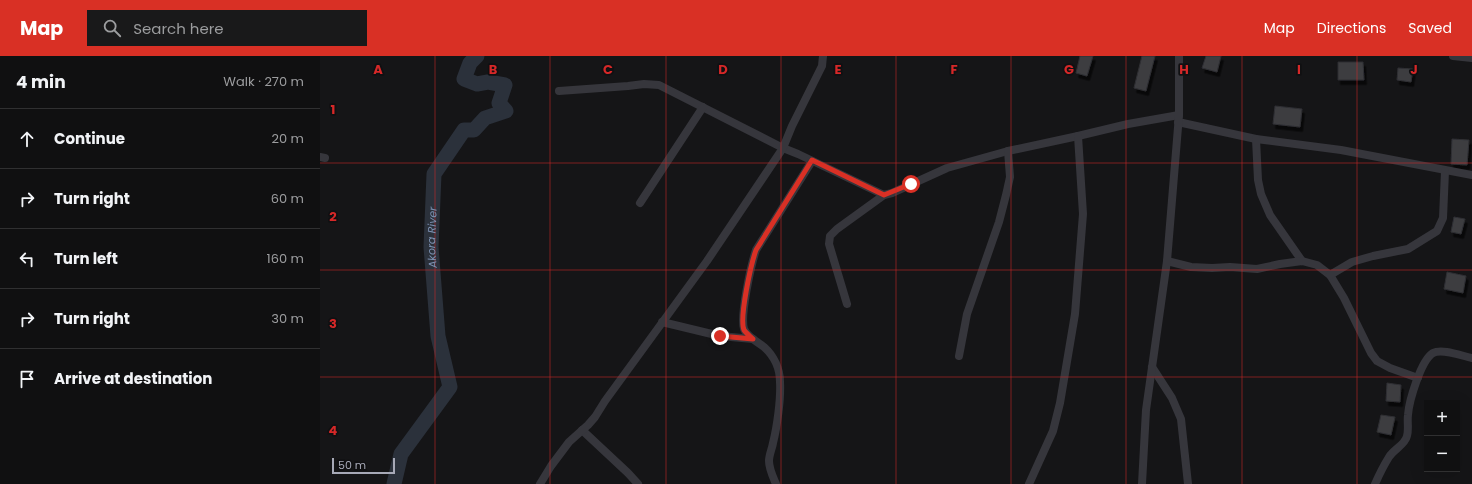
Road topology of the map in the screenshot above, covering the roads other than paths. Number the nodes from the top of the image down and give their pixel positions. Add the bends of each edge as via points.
1 (823, 56) edge
2 (1179, 56) edge
3 (1453, 56) edge
4 (1472, 58) edge
5 (559, 91) dead end
6 (703, 107) junction
7 (1178, 119) junction
8 (1078, 136) junction
9 (1256, 139) junction
10 (783, 148) junction
11 (1008, 151) junction
12 (812, 160) junction
13 (1445, 171) junction
14 (1472, 175) edge
15 (884, 195) junction
16 (640, 203) dead end
17 (1168, 260) junction
18 (1302, 261) junction
19 (1330, 275) junction
20 (847, 304) dead end
21 (662, 322) junction
22 (753, 339) junction
23 (959, 356) dead end
24 (1472, 358) edge
25 (1152, 367) junction
26 (1418, 378) junction
27 (582, 430) junction
28 (540, 484) edge
29 (638, 484) edge
30 (776, 484) edge
31 (1029, 484) edge
32 (1142, 484) edge
33 (1188, 484) edge
34 (1375, 484) edge

1 - 10 street via 822,66
2 - 7 street
3 - 4 street
5 - 6 street via 659,85
6 - 10 street
6 - 16 street
7 - 8 street via 1128,124
7 - 9 street
7 - 17 street
8 - 11 street
8 - 31 street via 1083,214 1075,314 1053,432
9 - 13 street via 1341,150
9 - 18 street via 1261,194 1270,215
10 - 12 street
10 - 21 street via 707,261
11 - 15 street via 947,168
11 - 23 street via 1010,177 1006,195 967,314
12 - 15 street
12 - 22 street via 756,250 743,317 744,330
13 - 14 street
13 - 19 street via 1444,218 1437,231 1408,249 1352,262
15 - 20 street via 830,236 829,244
17 - 18 street via 1191,267 1230,266 1257,269
17 - 25 street
18 - 19 street via 1318,265
19 - 26 street via 1371,354 1377,361 1390,368
21 - 22 street via 720,336
21 - 27 street via 595,417
22 - 30 street via 773,356 779,369 777,417 769,461
24 - 26 street via 1445,352 1434,353 1427,359
25 - 32 street via 1145,418
25 - 33 street via 1170,393 1181,419
26 - 34 street via 1407,416 1407,438 1389,457
27 - 28 street via 569,442
27 - 29 street

